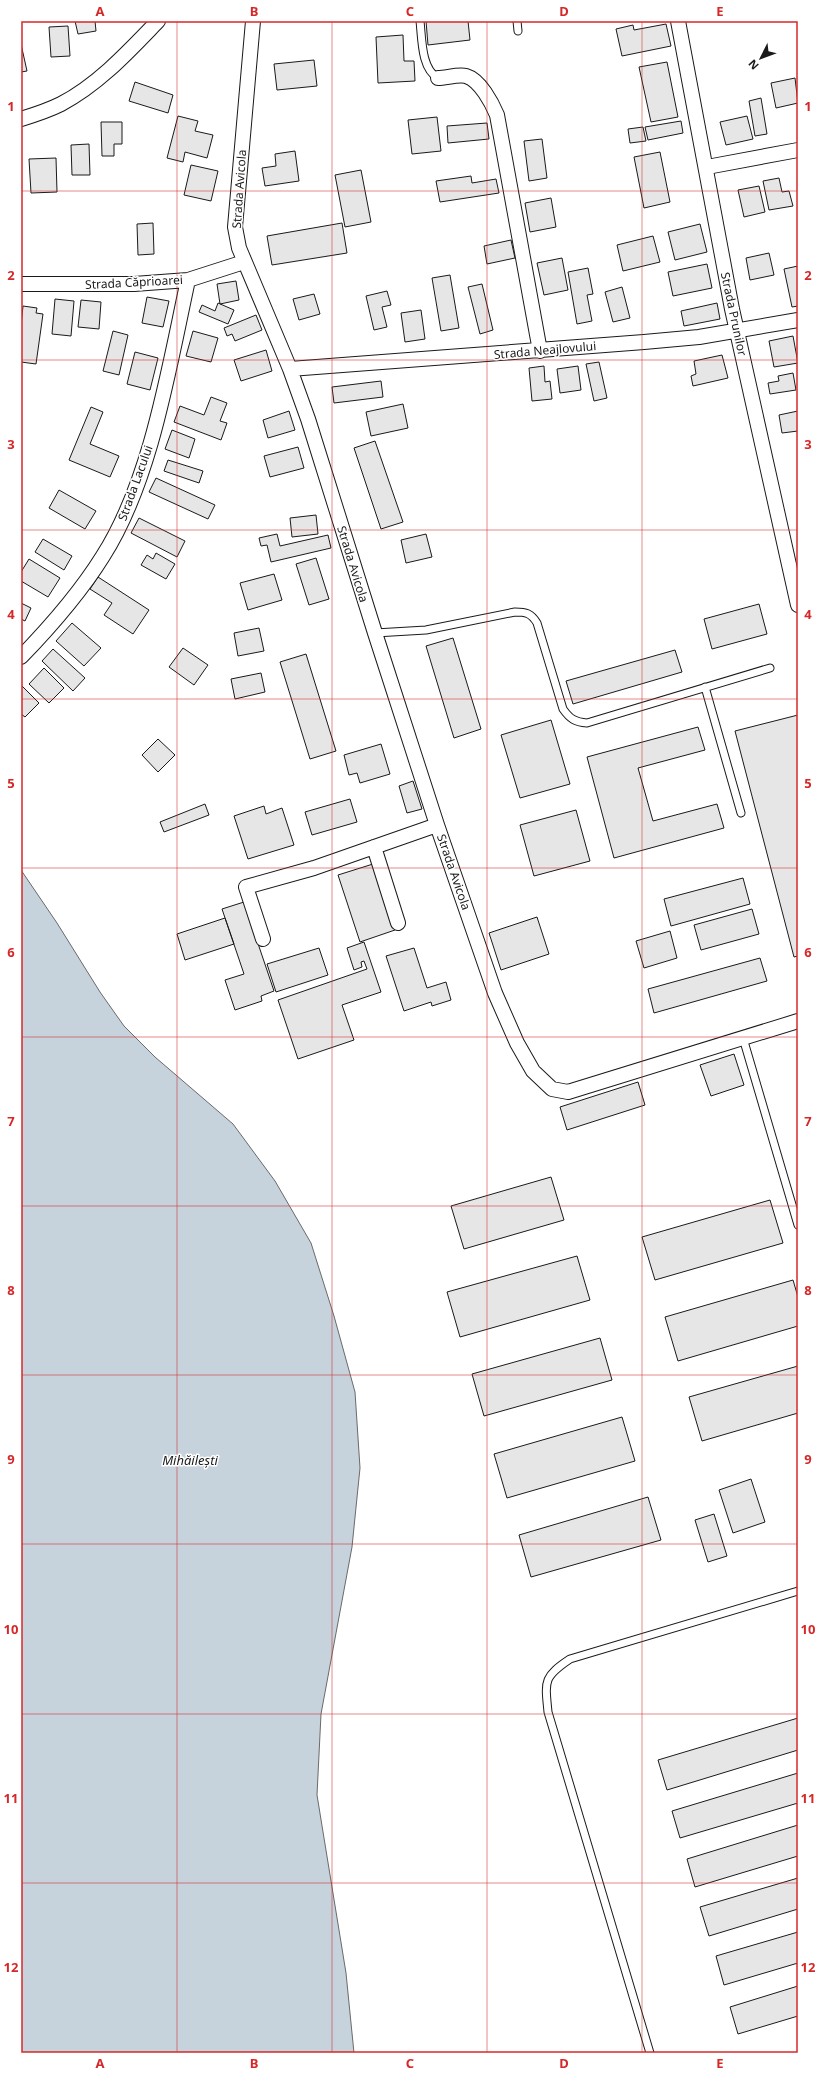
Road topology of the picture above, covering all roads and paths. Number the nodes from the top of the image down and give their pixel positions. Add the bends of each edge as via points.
1 (158, 21) edge
2 (253, 21) edge
3 (420, 21) edge
4 (517, 21) edge
5 (678, 21) edge
6 (518, 31) dead end
7 (438, 78) joint
8 (21, 119) edge
9 (798, 150) edge
10 (707, 167) junction
11 (244, 262) junction
12 (188, 280) junction
13 (21, 284) edge
14 (798, 320) edge
15 (737, 331) junction
16 (540, 351) junction
17 (290, 369) junction
18 (798, 605) edge
19 (375, 633) junction
20 (21, 657) edge
21 (770, 668) dead end
22 (705, 687) junction
23 (741, 813) dead end
24 (437, 825) junction
25 (374, 847) junction
26 (398, 923) dead end
27 (263, 939) dead end
28 (798, 1021) edge
29 (743, 1038) junction
30 (798, 1225) edge
31 (798, 1591) edge
32 (650, 2053) edge

1 - 8 street via 90,85 61,104
2 - 11 street, Strada Avicola via 235,227
3 - 7 lane via 428,68 432,75
4 - 6 lane
5 - 10 street, Strada Prunilor
7 - 16 street via 467,76 480,86 497,114
9 - 10 street
10 - 15 street, Strada Prunilor
11 - 12 street, Strada Căprioarei
11 - 17 street, Strada Avicola
12 - 13 street, Strada Căprioarei via 134,284
12 - 20 street, Strada Lacului via 158,413 146,456 120,525 84,586
14 - 15 street, Strada Neajlovului
15 - 16 street, Strada Neajlovului via 699,337
15 - 18 street, Strada Prunilor
16 - 17 street, Strada Neajlovului
17 - 19 street, Strada Avicola
19 - 22 lane via 426,630 524,612 532,616 537,623 563,709 577,723 587,723
19 - 24 street, Strada Avicola
21 - 22 lane
22 - 23 lane
24 - 25 street
24 - 29 street, Strada Avicola via 495,994 533,1071 552,1089 568,1092
25 - 26 street
25 - 27 street via 314,868 246,887
28 - 29 street
29 - 30 lane
31 - 32 lane via 570,1659 553,1671 545,1686 548,1712

